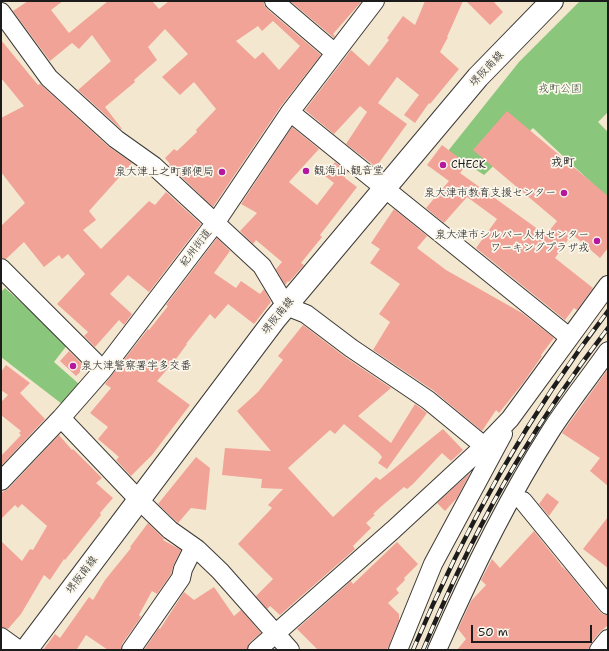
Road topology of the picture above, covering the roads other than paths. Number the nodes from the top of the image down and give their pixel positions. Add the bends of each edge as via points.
1 (274, 1) edge
2 (375, 1) edge
3 (552, 1) edge
4 (1, 12) edge
5 (335, 53) junction
6 (290, 112) junction
7 (384, 188) junction
8 (216, 222) junction
9 (1, 268) edge
10 (607, 288) edge
11 (286, 306) junction
12 (569, 337) junction
13 (608, 351) edge
14 (103, 370) junction
15 (61, 418) junction
16 (510, 419) junction
17 (484, 446) junction
18 (1, 481) edge
19 (139, 500) junction
20 (523, 501) dead end
21 (194, 547) junction
22 (608, 605) edge
23 (276, 634) junction
24 (1, 637) edge
25 (608, 638) edge
26 (19, 650) edge
27 (26, 650) edge
28 (131, 650) edge
29 (257, 650) edge
30 (290, 650) edge
31 (398, 650) edge
32 (437, 650) edge
33 (599, 650) edge

1 - 5 street
2 - 5 street, 紀州街道
3 - 7 main road, 堺阪南線 via 478,77
4 - 8 street via 49,78 111,135 154,166
5 - 6 street, 紀州街道
6 - 7 street
6 - 8 street, 紀州街道
7 - 11 main road, 堺阪南線
7 - 12 street
8 - 11 street via 262,266
8 - 14 street, 紀州街道
9 - 14 street
10 - 12 street
11 - 17 street via 306,314 428,400
11 - 19 main road, 堺阪南線
12 - 16 street
13 - 32 street via 550,431 520,482 476,566
14 - 15 street, 紀州街道
15 - 18 street, 紀州街道
15 - 19 street
16 - 17 street
16 - 31 street via 433,564
17 - 23 street
19 - 21 street via 170,530
19 - 27 main road, 堺阪南線
20 - 22 street
21 - 23 street via 220,571
21 - 28 street via 181,578
23 - 29 street
23 - 30 street
24 - 26 street
25 - 33 street

